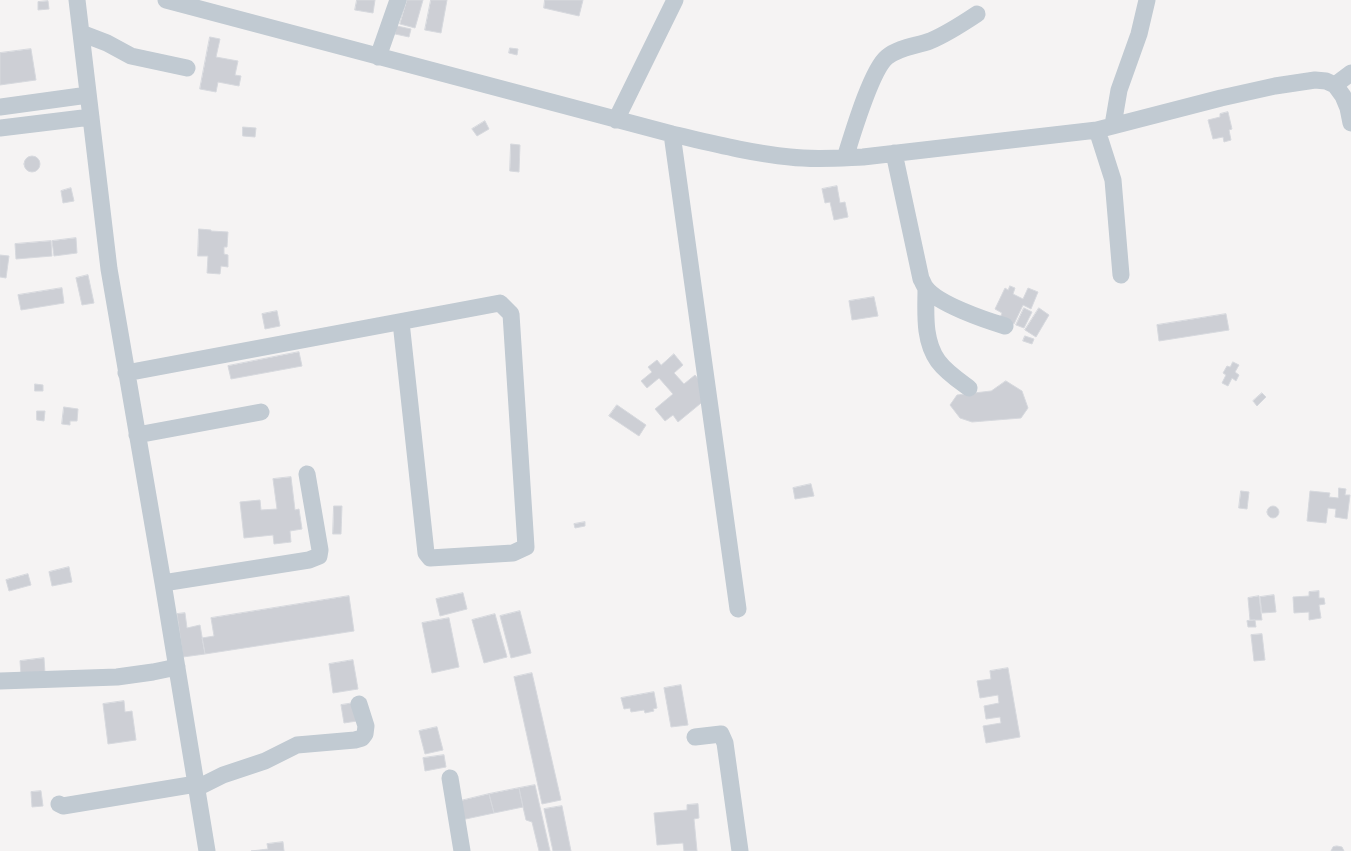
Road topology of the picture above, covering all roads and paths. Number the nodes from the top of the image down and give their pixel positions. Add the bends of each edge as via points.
1 (77, 0) edge
2 (166, 0) edge
3 (398, 0) edge
4 (675, 0) edge
5 (1147, 0) edge
6 (977, 14) dead end
7 (81, 33) junction
8 (378, 57) junction
9 (186, 68) dead end
10 (1351, 73) edge
11 (1335, 85) junction
12 (88, 95) junction
13 (0, 107) edge
14 (91, 117) junction
15 (616, 120) junction
16 (1351, 123) edge
17 (1113, 125) junction
18 (0, 128) edge
19 (1097, 130) junction
20 (672, 134) junction
21 (894, 153) junction
22 (845, 158) junction
23 (1121, 275) dead end
24 (926, 288) junction
25 (401, 322) junction
26 (1005, 326) dead end
27 (126, 373) junction
28 (969, 388) dead end
29 (261, 412) dead end
30 (137, 435) junction
31 (306, 474) dead end
32 (163, 583) junction
33 (738, 609) dead end
34 (177, 666) junction
35 (0, 681) edge
36 (359, 704) dead end
37 (695, 737) dead end
38 (450, 778) dead end
39 (197, 786) junction
40 (59, 804) dead end
41 (207, 851) edge
42 (462, 851) edge
43 (740, 851) edge

1 - 7 street
2 - 8 street
3 - 8 street
4 - 15 street
5 - 17 street via 1139,34 1119,90
6 - 22 street via 946,34 887,57 874,77
7 - 9 street via 131,56
7 - 12 street
8 - 15 street
10 - 11 street
11 - 16 street via 1343,96
11 - 17 street via 1315,80 1276,86
12 - 13 street
12 - 14 street
14 - 18 street
14 - 27 street via 109,270
15 - 20 street
17 - 19 street
19 - 21 street
19 - 23 street via 1113,180
20 - 22 street via 757,153 825,159
20 - 33 street
21 - 22 street
21 - 24 street via 921,279
24 - 26 street via 937,298 972,315
24 - 28 street via 926,323 930,345 938,361
25 - 25 street via 500,303 511,314 526,547 513,553 430,558 426,553
25 - 27 street
27 - 30 street
29 - 30 street
30 - 32 street
31 - 32 street via 320,556 309,560
32 - 34 street
34 - 35 street via 117,677
34 - 39 street
36 - 39 street via 366,726 362,738 296,745
37 - 43 street via 721,734 725,743
38 - 42 street
39 - 40 street via 63,806
39 - 41 street

